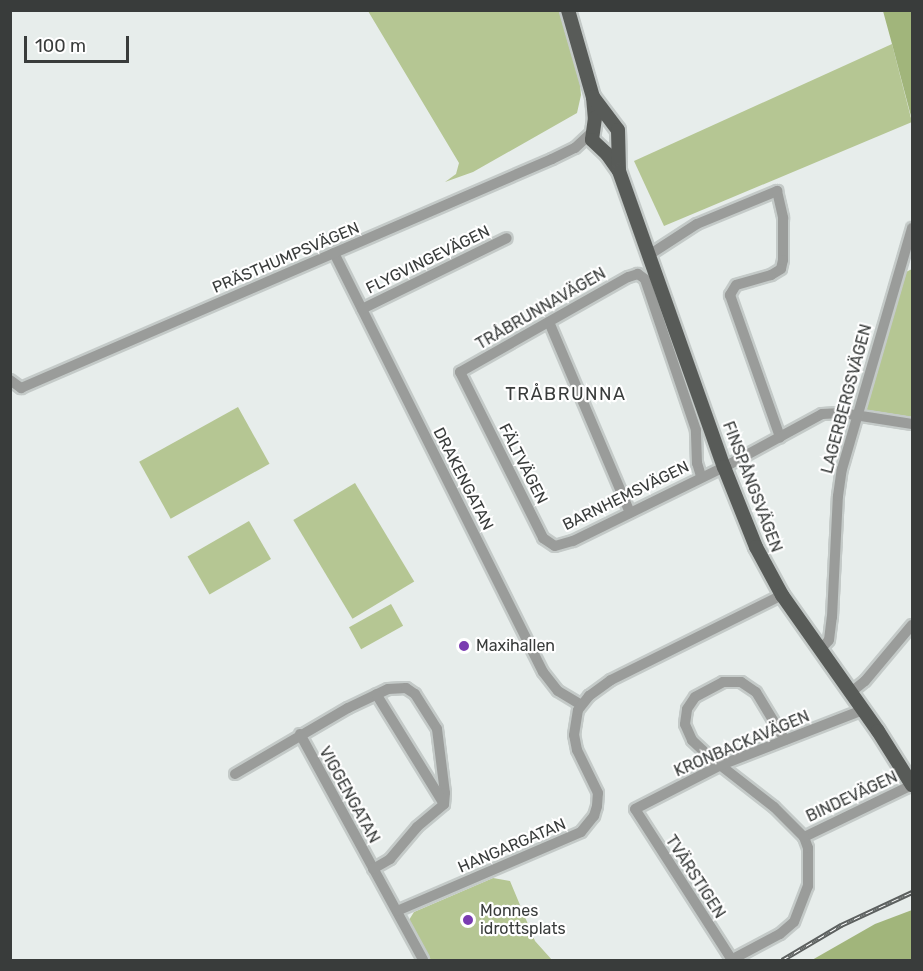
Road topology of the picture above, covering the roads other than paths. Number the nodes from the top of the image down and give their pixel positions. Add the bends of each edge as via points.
1 (568, 10) edge
2 (593, 97) junction
3 (610, 122) junction
4 (596, 138) junction
5 (617, 141) junction
6 (619, 171) junction
7 (912, 228) edge
8 (507, 238) dead end
9 (334, 253) junction
10 (649, 255) junction
11 (362, 309) junction
12 (549, 322) junction
13 (460, 372) joint
14 (10, 380) edge
15 (856, 416) junction
16 (912, 424) edge
17 (780, 436) junction
18 (724, 467) junction
19 (702, 476) junction
20 (630, 513) junction
21 (543, 538) joint
22 (782, 595) junction
23 (912, 625) edge
24 (820, 650) junction
25 (850, 693) junction
26 (376, 694) junction
27 (581, 705) junction
28 (864, 710) junction
29 (300, 734) junction
30 (785, 740) junction
31 (721, 765) junction
32 (235, 774) dead end
33 (912, 785) edge
34 (444, 804) junction
35 (635, 809) joint
36 (804, 837) junction
37 (374, 869) junction
38 (398, 911) junction
39 (423, 960) edge
40 (732, 960) edge

1 - 2 main road, FINSPÅNGSVÄGEN
2 - 3 main road, FINSPÅNGSVÄGEN
2 - 4 main road, FINSPÅNGSVÄGEN
3 - 4 main road via 603,121
3 - 5 main road, FINSPÅNGSVÄGEN via 618,130
4 - 5 main road via 609,148
4 - 6 main road, FINSPÅNGSVÄGEN
4 - 9 street, PRÄSTHUMPSVÄGEN
5 - 6 main road, FINSPÅNGSVÄGEN
6 - 10 main road, FINSPÅNGSVÄGEN
7 - 15 street, LAGERBERGSVÄGEN
8 - 11 street, FLYGVINGEVÄGEN
9 - 11 street, DRAKENGATAN
9 - 14 street, PRÄSTHUMPSVÄGEN via 21,388
10 - 17 street via 697,224 777,191 783,218 781,269 736,285 730,295
10 - 18 main road, FINSPÅNGSVÄGEN
11 - 27 street, DRAKENGATAN via 543,672 558,691
12 - 13 street, TRÅBRUNNAVÄGEN
12 - 19 street, TRÅBRUNNAVÄGEN via 638,274 645,279 696,430 697,463
12 - 20 street
13 - 21 street, FÄLTVÄGEN
15 - 16 street, BARNHEMSVÄGEN
15 - 17 street, BARNHEMSVÄGEN via 822,414
15 - 24 street, LAGERBERGSVÄGEN via 839,484 830,634 827,645
17 - 18 street, BARNHEMSVÄGEN
18 - 19 street, BARNHEMSVÄGEN
18 - 22 main road, FINSPÅNGSVÄGEN via 756,547
19 - 20 street, BARNHEMSVÄGEN
20 - 21 street, BARNHEMSVÄGEN via 573,541 555,546
22 - 24 main road, FINSPÅNGSVÄGEN
22 - 27 street via 602,685
23 - 25 street
24 - 25 main road, FINSPÅNGSVÄGEN
25 - 28 main road, FINSPÅNGSVÄGEN
26 - 29 street
26 - 34 street
26 - 34 street via 406,688 416,694 431,715 440,739
27 - 38 street, HANGARGATAN via 574,742 598,793 588,825 571,837
28 - 30 street, KRONBACKAVÄGEN
28 - 33 main road, FINSPÅNGSVÄGEN
29 - 32 street
29 - 37 street, VIGGENGATAN
30 - 31 street, KRONBACKAVÄGEN
30 - 31 street via 756,692 741,682 723,682 695,697 685,717 692,740
31 - 35 street, KRONBACKAVÄGEN
31 - 36 street
33 - 36 street, BINDEVÄGEN
34 - 37 street, VIGGENGATAN via 417,827 390,859
35 - 40 street, TVÄRSTIGEN
36 - 40 street via 809,878 799,914 780,934
37 - 38 street, VIGGENGATAN
38 - 39 street

